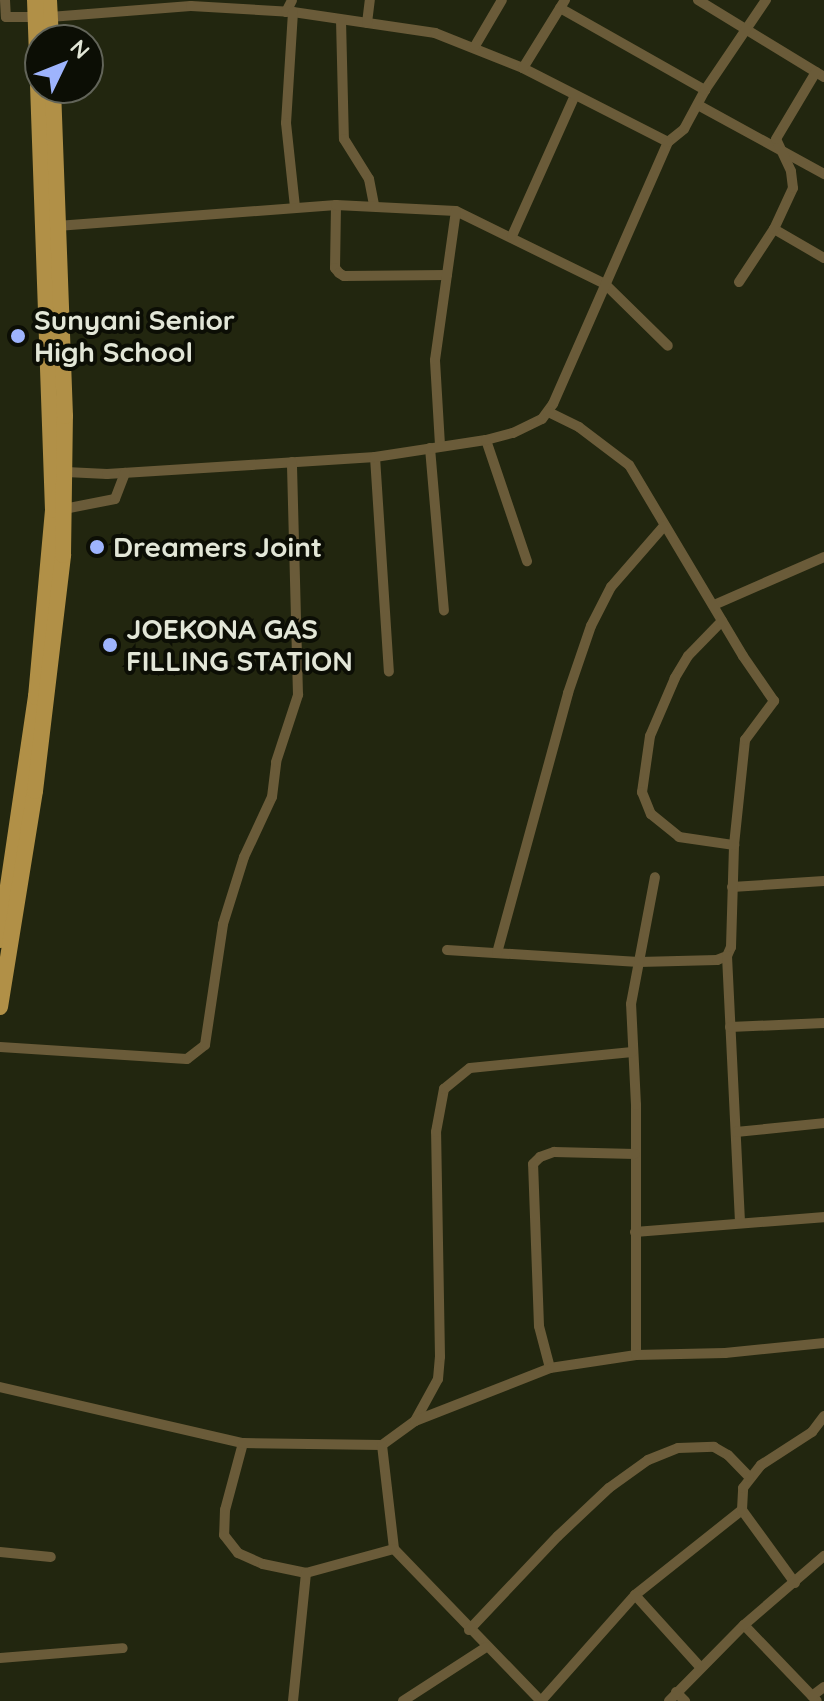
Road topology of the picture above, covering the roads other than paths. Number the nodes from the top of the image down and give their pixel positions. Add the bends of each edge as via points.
1 (5, 0) edge
2 (49, 0) edge
3 (292, 0) edge
4 (370, 0) edge
5 (488, 0) edge
6 (698, 0) edge
7 (766, 0) edge
8 (501, 2) edge
9 (562, 4) edge
10 (40, 12) edge
11 (290, 12) junction
12 (341, 20) junction
13 (367, 23) junction
14 (748, 29) junction
15 (475, 46) junction
16 (523, 68) junction
17 (820, 75) edge
18 (705, 90) junction
19 (575, 95) junction
20 (53, 104) edge
21 (698, 105) junction
22 (668, 142) junction
23 (780, 152) junction
24 (824, 174) edge
25 (336, 205) junction
26 (374, 205) junction
27 (295, 207) junction
28 (456, 211) junction
29 (57, 226) junction
30 (774, 229) junction
31 (512, 236) junction
32 (824, 258) edge
33 (447, 275) junction
34 (739, 282) dead end
35 (605, 284) junction
36 (668, 346) dead end
37 (548, 412) junction
38 (486, 440) junction
39 (435, 446) junction
40 (375, 457) junction
41 (292, 462) junction
42 (66, 472) junction
43 (125, 473) junction
44 (59, 510) junction
45 (664, 526) junction
46 (824, 557) edge
47 (527, 561) dead end
48 (714, 605) junction
49 (444, 610) dead end
50 (722, 621) junction
51 (389, 672) dead end
52 (734, 845) junction
53 (655, 877) dead end
54 (824, 881) edge
55 (732, 887) junction
56 (0, 940) edge
57 (447, 950) dead end
58 (497, 953) junction
59 (727, 956) junction
60 (639, 962) junction
61 (0, 1007) edge
62 (824, 1023) edge
63 (730, 1027) junction
64 (0, 1047) edge
65 (632, 1052) junction
66 (824, 1123) edge
67 (736, 1132) junction
68 (635, 1154) junction
69 (824, 1217) edge
70 (740, 1223) junction
71 (635, 1232) junction
72 (824, 1343) edge
73 (636, 1355) junction
74 (550, 1368) junction
75 (0, 1387) edge
76 (824, 1416) edge
77 (415, 1421) junction
78 (243, 1443) junction
79 (382, 1445) junction
80 (749, 1477) junction
81 (742, 1510) junction
82 (394, 1549) junction
83 (0, 1552) edge
84 (824, 1556) edge
85 (51, 1557) dead end
86 (306, 1573) junction
87 (795, 1583) junction
88 (635, 1595) junction
89 (744, 1625) junction
90 (469, 1630) junction
91 (486, 1647) junction
92 (123, 1648) dead end
93 (0, 1658) edge
94 (701, 1668) junction
95 (824, 1687) edge
96 (673, 1697) edge
97 (814, 1699) edge
98 (293, 1701) edge
99 (403, 1701) edge
100 (685, 1701) edge

1 - 10 street via 6,17
2 - 10 main road
3 - 11 street
4 - 13 street
5 - 8 street
6 - 14 street
7 - 14 street
8 - 15 street
9 - 16 street
9 - 18 street
10 - 11 street via 191,6
10 - 44 main road
11 - 12 street
11 - 27 street via 286,123
12 - 13 street
12 - 26 street via 344,139 369,179
13 - 15 street via 435,33
14 - 17 street
14 - 18 street
15 - 16 street
16 - 19 street
17 - 23 street via 779,130
18 - 21 street
19 - 22 street
19 - 31 street
20 - 29 main road
21 - 22 street
21 - 23 street
22 - 35 street
23 - 24 street
23 - 30 street via 793,188
25 - 26 street
25 - 27 street
25 - 33 street via 339,273
26 - 28 street
27 - 29 street
28 - 31 street
28 - 33 street
29 - 42 main road
30 - 32 street
30 - 34 street
31 - 35 street
33 - 39 street via 435,360
35 - 36 street
35 - 37 street
37 - 38 street via 534,425
37 - 45 street via 579,427 629,465
38 - 39 street
38 - 47 street
39 - 40 street
39 - 49 street
40 - 41 street
40 - 51 street
41 - 43 street
41 - 64 street via 298,695 276,762 272,797 244,857 223,924 205,1045 187,1059
42 - 43 street
42 - 44 main road
43 - 44 street via 115,499
44 - 56 main road
44 - 61 main road via 48,698
45 - 48 street
45 - 58 street via 611,587 591,626
46 - 48 street
48 - 50 street
50 - 52 street via 774,701 745,740
50 - 52 street via 675,678 650,736 642,792 651,814 679,837
52 - 55 street
53 - 60 street
54 - 55 street
55 - 59 street
57 - 58 street
58 - 60 street
59 - 60 street
59 - 63 street
60 - 65 street via 631,1004
62 - 63 street
63 - 67 street
65 - 68 street
65 - 77 street via 470,1068 444,1089 436,1132 440,1357 438,1379
66 - 67 street
67 - 70 street
68 - 71 street
68 - 74 street via 554,1152 533,1164 539,1326
69 - 70 street
70 - 71 street
71 - 73 street
72 - 73 street via 740,1353
73 - 74 street
74 - 77 street
75 - 78 street
76 - 80 street via 812,1432
77 - 79 street
78 - 79 street
78 - 86 street via 225,1510 224,1535 238,1553
79 - 82 street
80 - 81 street
80 - 90 street via 714,1447 678,1448 648,1460 558,1536
81 - 87 street
81 - 88 street
82 - 86 street
82 - 90 street
83 - 85 street
84 - 87 street
86 - 98 street
87 - 89 street
88 - 91 street via 541,1701
88 - 94 street
89 - 94 street
89 - 97 street
90 - 91 street
91 - 99 street
92 - 93 street
94 - 96 street
95 - 97 street
96 - 100 street

